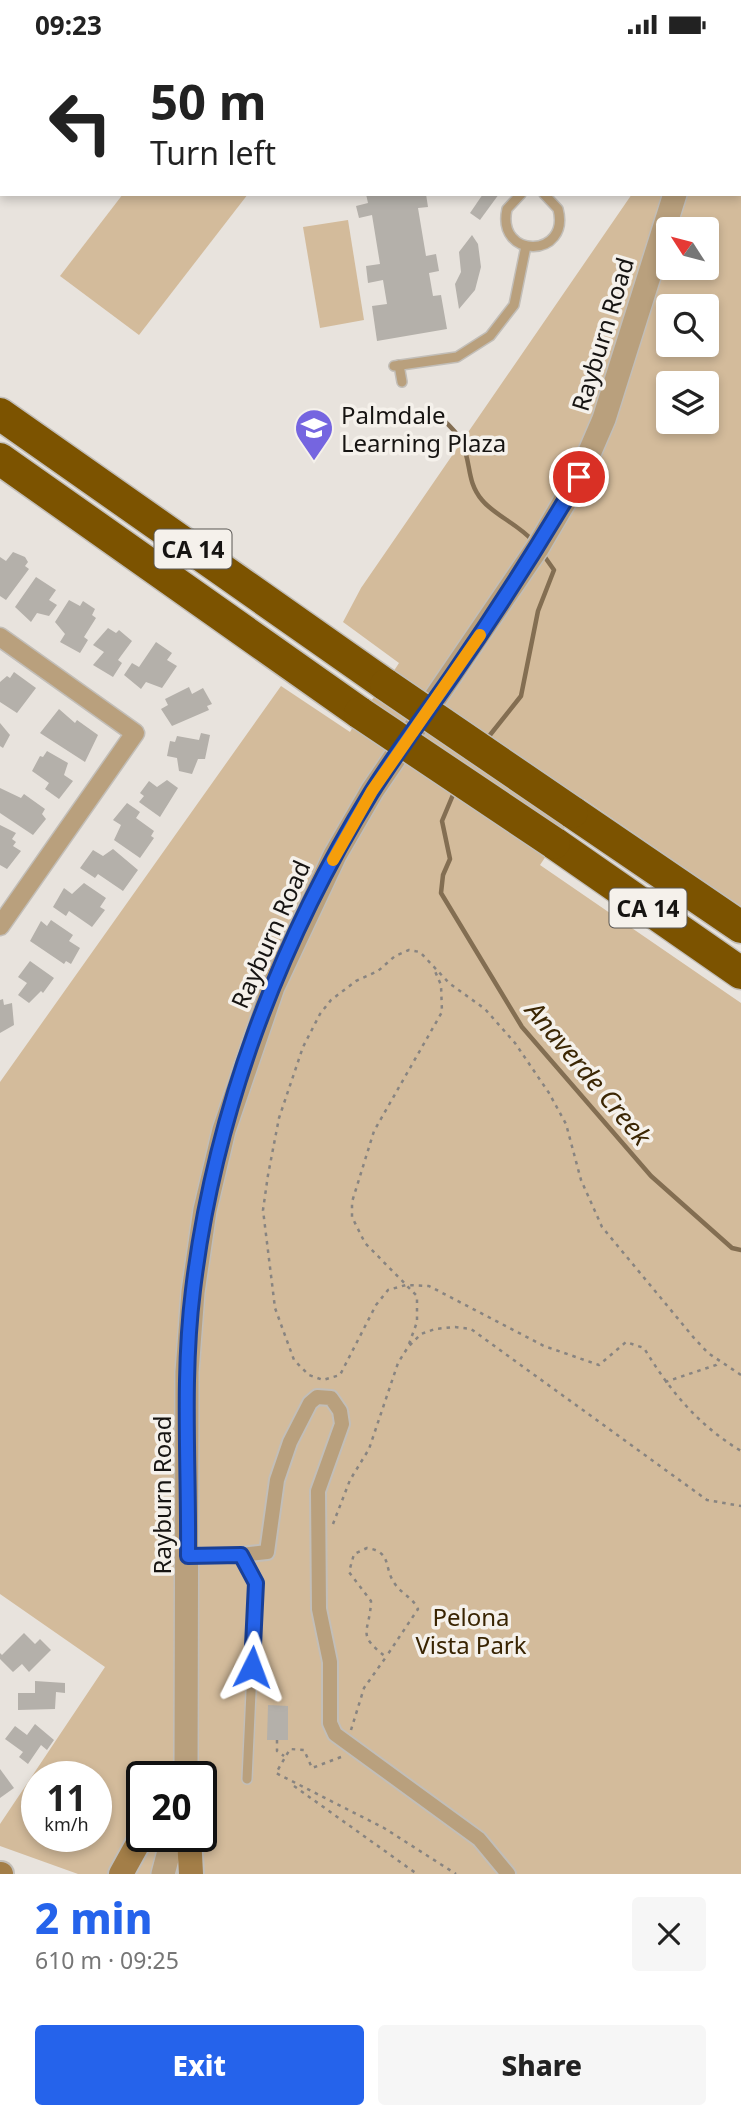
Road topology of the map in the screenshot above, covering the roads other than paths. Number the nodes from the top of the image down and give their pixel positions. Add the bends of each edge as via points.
1 (518, 196) edge
2 (546, 196) edge
3 (674, 196) edge
4 (526, 246) junction
5 (402, 382) dead end
6 (0, 414) edge
7 (0, 459) edge
8 (0, 637) edge
9 (0, 926) edge
10 (741, 927) edge
11 (741, 973) edge
12 (241, 1555) junction
13 (188, 1556) junction
14 (186, 1761) edge
15 (247, 1779) dead end
16 (133, 1852) edge
17 (169, 1852) edge
18 (190, 1852) edge
19 (121, 1874) edge
20 (163, 1874) edge
21 (191, 1874) edge
22 (508, 1874) edge

1 - 4 lane via 505,218 510,236
2 - 4 lane via 558,209 559,226 550,240
3 - 13 street, Rayburn Road via 604,419 579,477 538,548 372,791 341,844 248,1051 223,1130 193,1291 187,1372
4 - 5 lane via 514,305 490,336 457,357 397,365
6 - 10 highway, CA 14, bridge
7 - 11 highway, CA 14, bridge via 360,713
8 - 9 street via 135,733
12 - 13 lane
12 - 15 lane via 256,1583
12 - 22 street via 267,1552 277,1481 310,1403 324,1396 337,1403 342,1424 318,1491 319,1609 333,1693 330,1723 335,1734 479,1839
13 - 14 street, Rayburn Road
16 - 19 main road
17 - 20 street
18 - 21 main road

